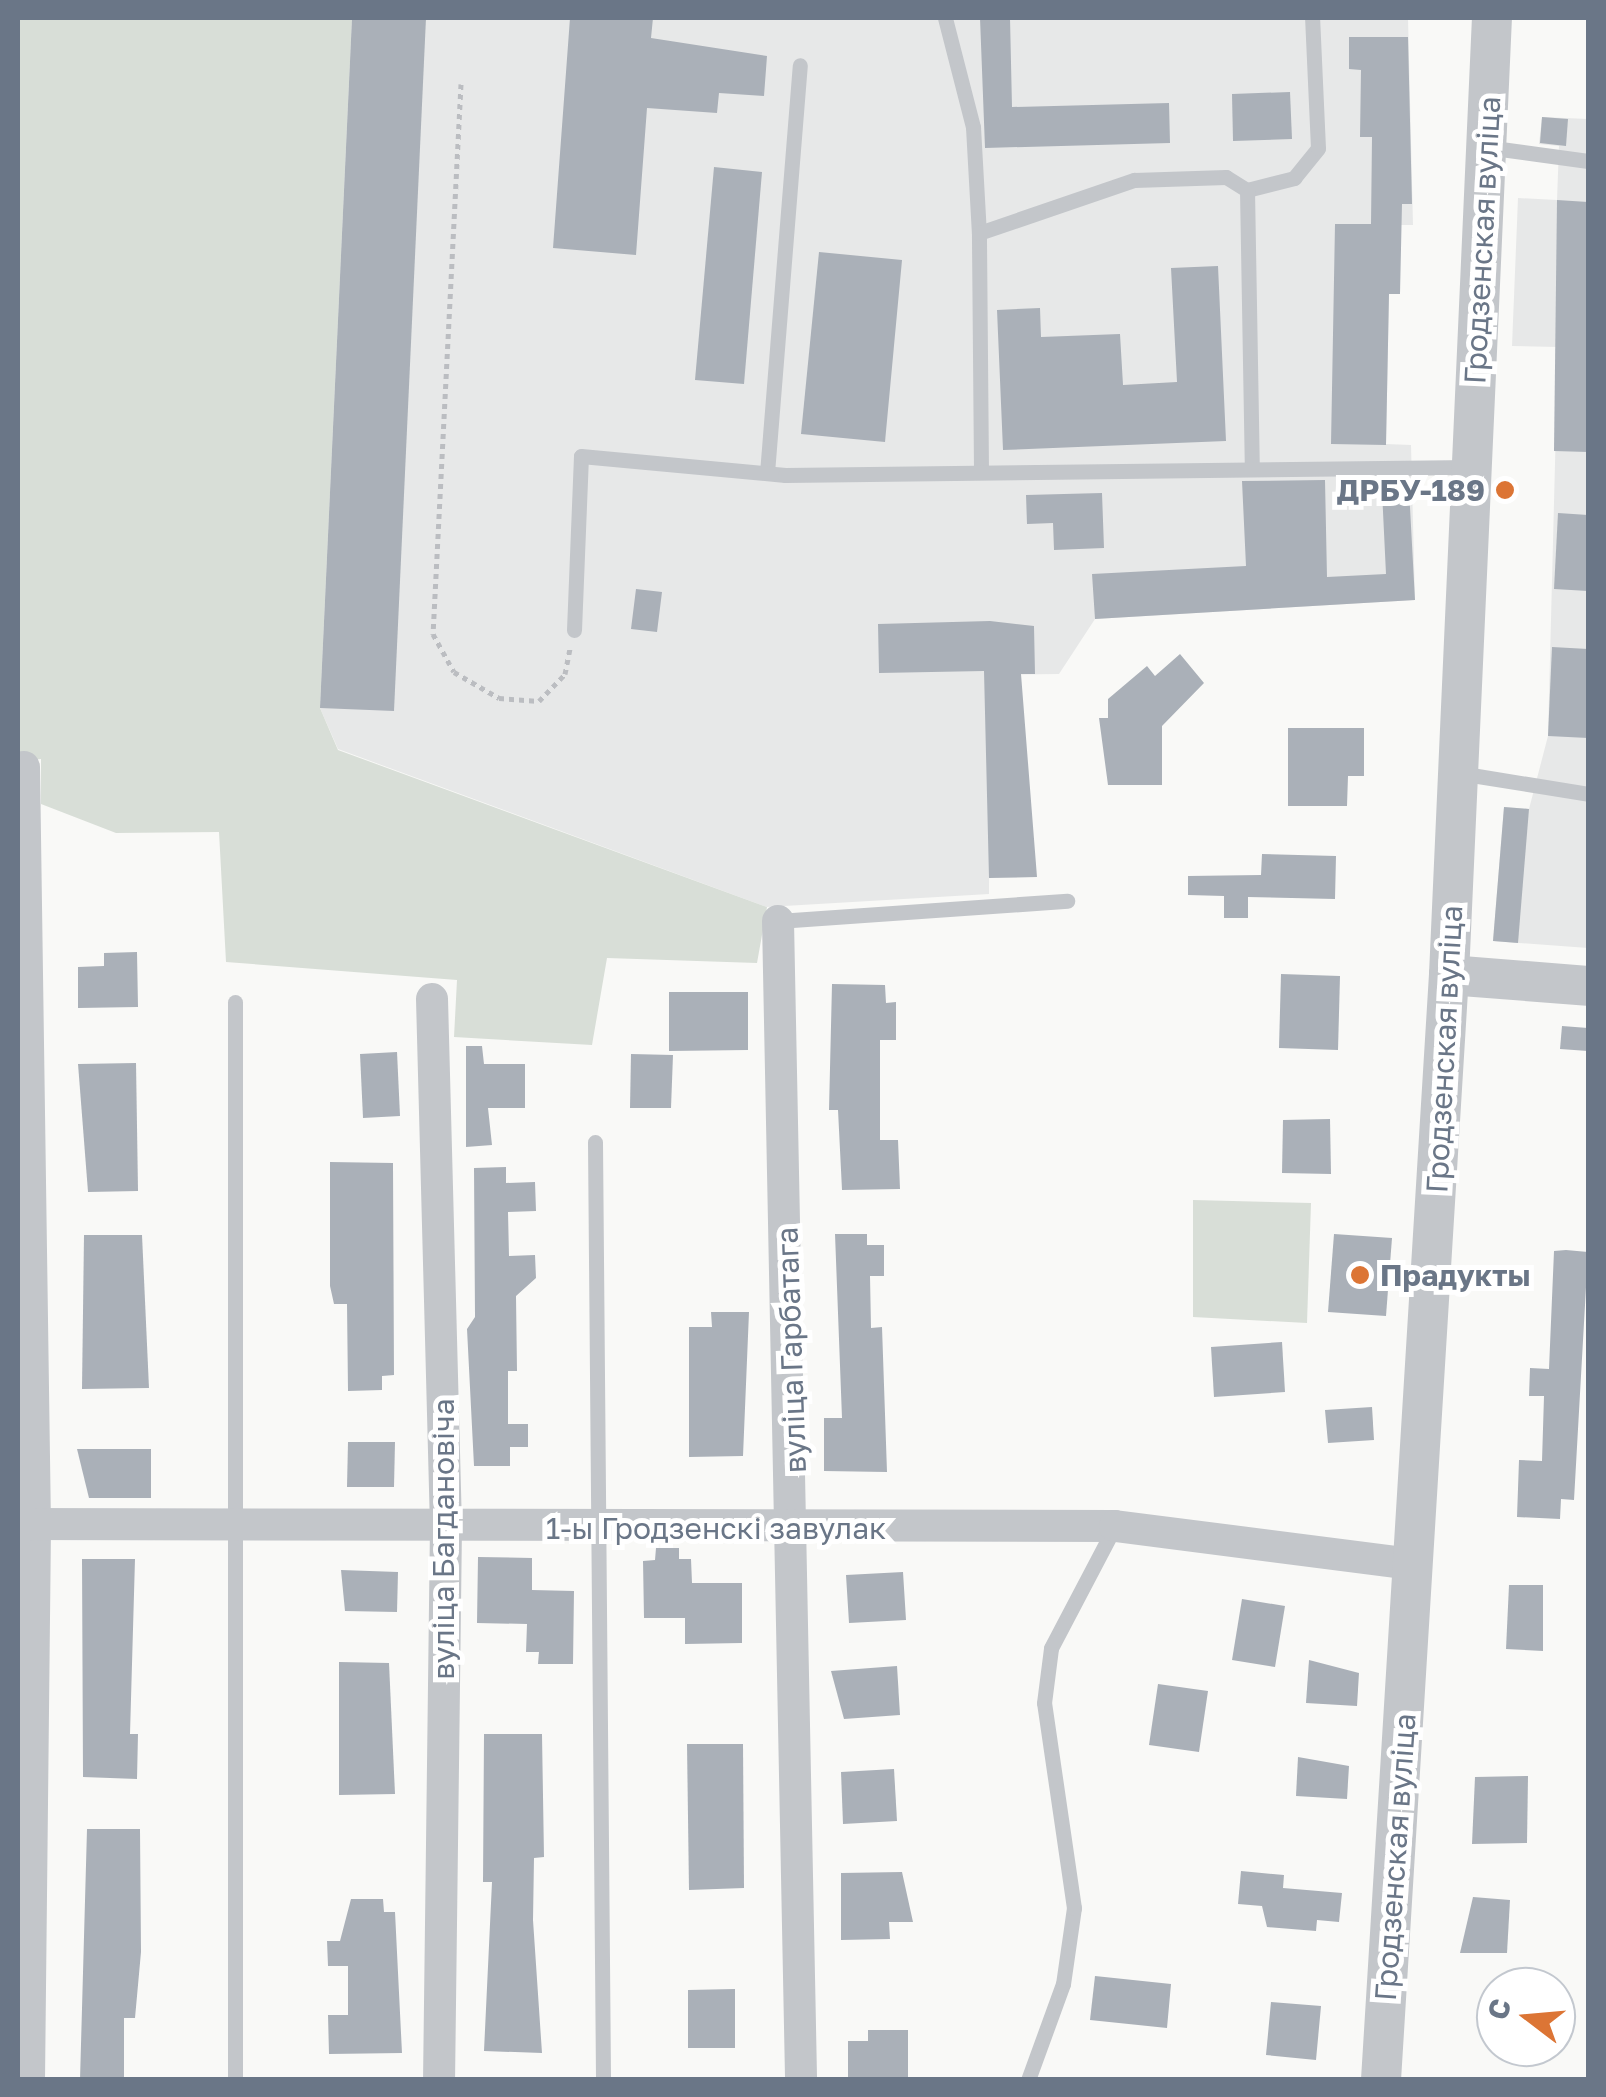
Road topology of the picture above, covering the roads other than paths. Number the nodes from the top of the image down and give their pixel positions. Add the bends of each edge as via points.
1 (945, 18) edge
2 (1312, 18) edge
3 (1492, 18) edge
4 (800, 65) dead end
5 (1486, 148) junction
6 (1588, 161) edge
7 (1247, 190) junction
8 (979, 232) junction
9 (1252, 464) junction
10 (1470, 467) junction
11 (981, 470) junction
12 (767, 474) junction
13 (574, 630) road end
14 (24, 767) dead end
15 (1459, 773) junction
16 (1588, 794) edge
17 (1067, 901) dead end
18 (778, 921) joint
19 (1449, 975) junction
20 (1588, 986) edge
21 (432, 1000) dead end
22 (235, 1002) dead end
23 (595, 1142) dead end
24 (26, 1525) edge
25 (446, 1526) junction
26 (1116, 1526) junction
27 (605, 1528) junction
28 (239, 1529) junction
29 (796, 1532) junction
30 (1413, 1564) junction
31 (29, 2080) edge
32 (235, 2080) edge
33 (439, 2080) edge
34 (603, 2080) edge
35 (801, 2080) edge
36 (1028, 2080) edge
37 (1381, 2080) edge

1 - 8 lane via 972,127
2 - 7 lane via 1318,148 1294,178
3 - 5 street, Гродзенская вуліца
4 - 12 lane
5 - 6 lane
5 - 10 street, Гродзенская вуліца
7 - 8 lane via 1226,177 1134,180
7 - 9 lane
8 - 11 lane
9 - 10 lane
9 - 11 lane
10 - 15 street, Гродзенская вуліца
11 - 12 lane
12 - 13 lane via 582,456
14 - 24 street
15 - 16 lane
15 - 19 street, Гродзенская вуліца
17 - 18 lane
18 - 29 street, вуліца Гарбатага
19 - 20 street
19 - 30 street, Гродзенская вуліца
21 - 25 street, вуліца Багдановіча
22 - 28 lane
23 - 27 lane
24 - 28 street, 1-ы Гродзенскі завулак
24 - 31 street
25 - 27 street, 1-ы Гродзенскі завулак
25 - 28 street, 1-ы Гродзенскі завулак
25 - 33 street, вуліца Багдановіча
26 - 29 street, 1-ы Гродзенскі завулак
26 - 30 street, 1-ы Гродзенскі завулак
26 - 36 lane via 1051,1648 1044,1703 1074,1908 1063,1984
27 - 29 street, 1-ы Гродзенскі завулак
27 - 34 lane
28 - 32 lane
29 - 35 street, вуліца Гарбатага
30 - 37 street, Гродзенская вуліца

